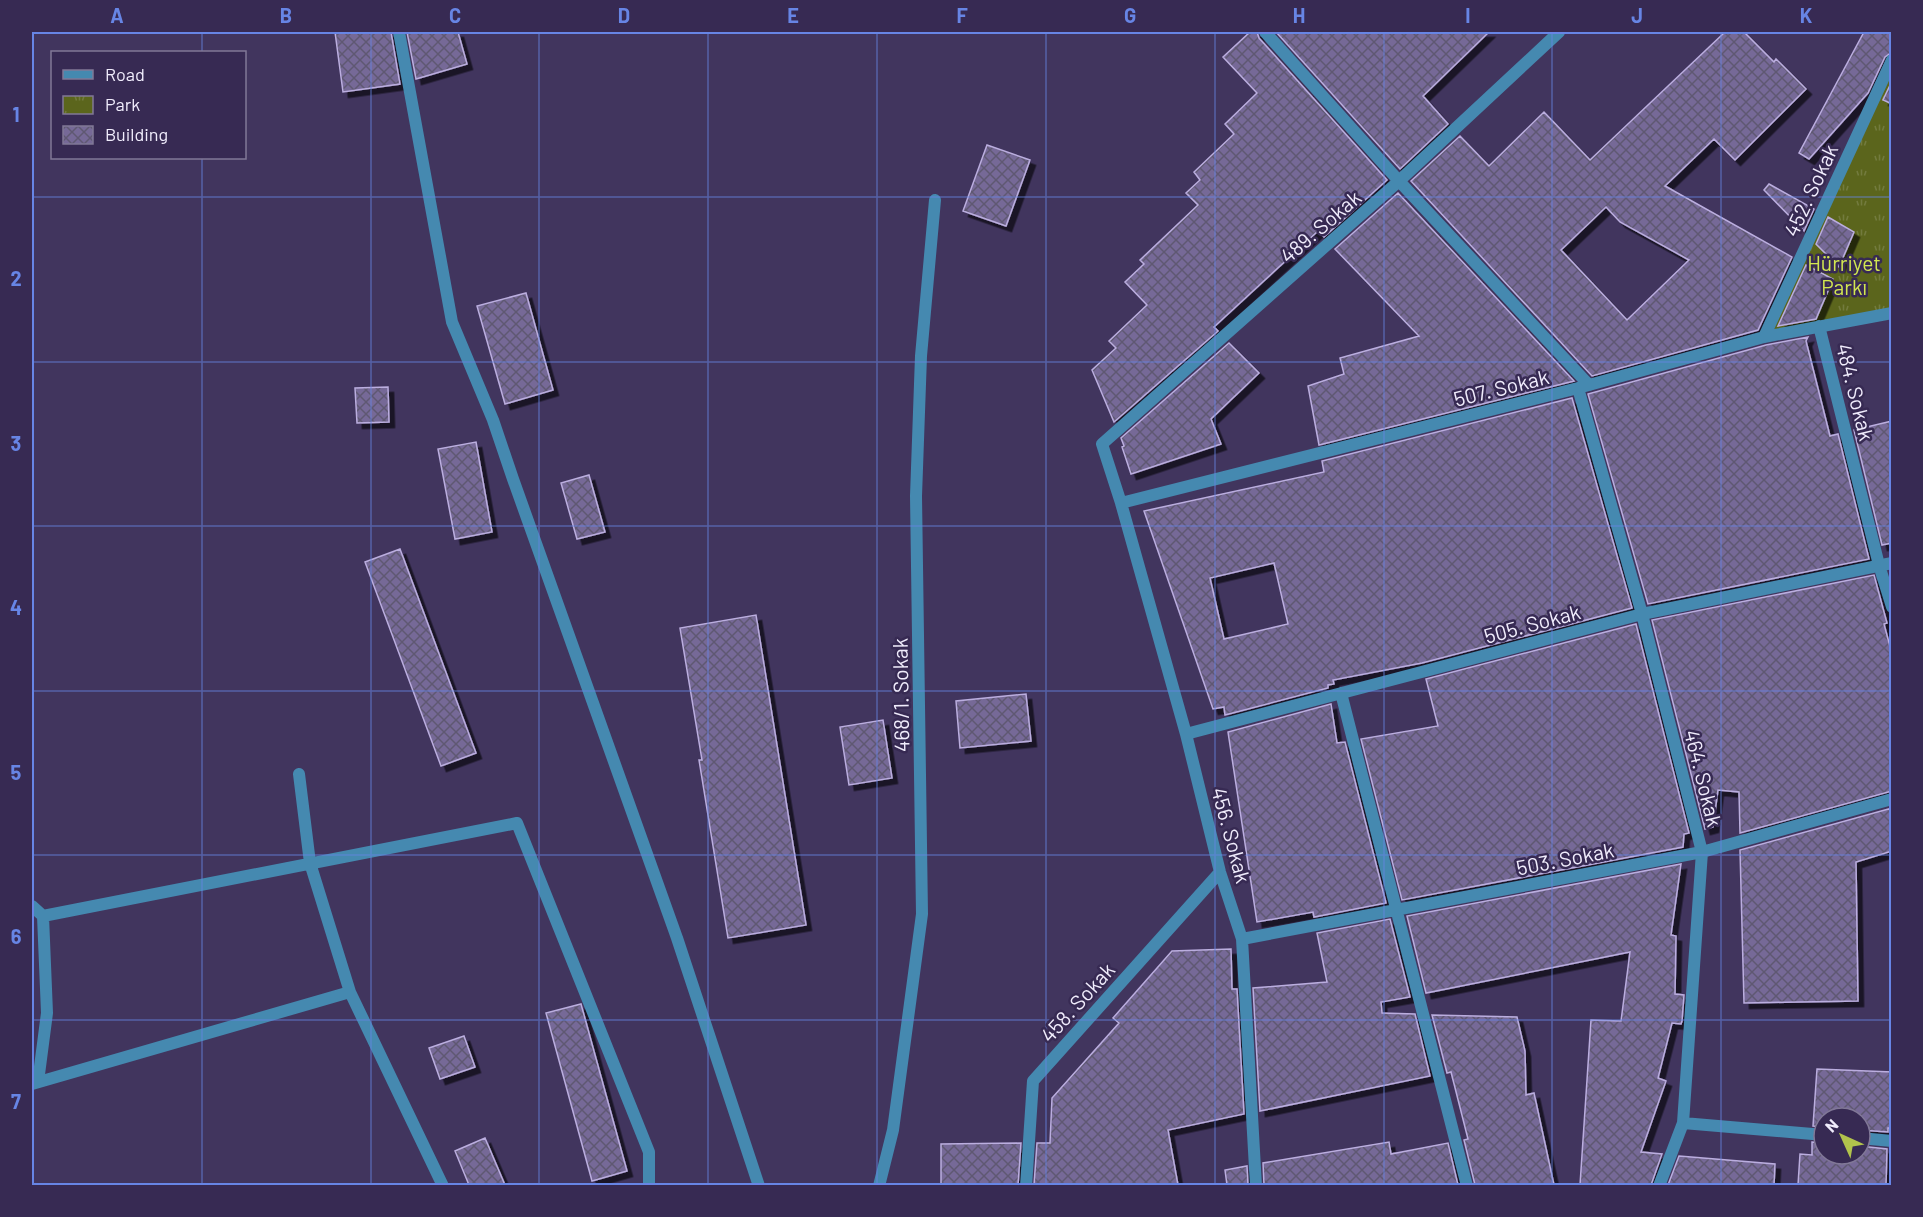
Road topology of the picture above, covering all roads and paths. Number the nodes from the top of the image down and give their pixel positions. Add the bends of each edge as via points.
1 (399, 32) edge
2 (1265, 32) edge
3 (1559, 32) edge
4 (1892, 60) edge
5 (1399, 181) junction
6 (935, 200) dead end
7 (1892, 313) edge
8 (1819, 326) junction
9 (1764, 337) junction
10 (1584, 386) junction
11 (1102, 444) joint
12 (1121, 503) junction
13 (1885, 564) edge
14 (1892, 607) edge
15 (1642, 614) junction
16 (1341, 693) junction
17 (1186, 734) junction
18 (299, 774) dead end
19 (1892, 799) edge
20 (1702, 852) junction
21 (310, 863) junction
22 (1220, 872) junction
23 (32, 906) edge
24 (1396, 909) junction
25 (43, 916) junction
26 (1242, 939) junction
27 (350, 992) junction
28 (35, 1083) edge
29 (1683, 1124) junction
30 (1812, 1134) edge
31 (1872, 1139) edge
32 (1892, 1141) edge
33 (443, 1185) edge
34 (649, 1185) edge
35 (759, 1185) edge
36 (879, 1185) edge
37 (1026, 1185) edge
38 (1256, 1185) edge
39 (1467, 1185) edge
40 (1659, 1185) edge

1 - 35 street via 452,322 493,420 677,938
2 - 5 street
3 - 5 street, 489. Sokak
4 - 9 street, 452. Sokak
5 - 10 street
5 - 11 street, 489. Sokak
6 - 36 street, 468/1. Sokak via 921,356 916,496 922,914 892,1130
7 - 8 street, 507. Sokak
8 - 9 street, 507. Sokak
8 - 13 street, 484. Sokak
9 - 10 street, 507. Sokak
10 - 12 street, 507. Sokak
10 - 15 street, 464. Sokak
11 - 12 street, 456. Sokak
12 - 17 street, 456. Sokak
13 - 14 street, 484. Sokak
13 - 15 street, 505. Sokak
15 - 16 street, 505. Sokak
15 - 20 street, 464. Sokak
16 - 17 street, 505. Sokak
16 - 24 street
17 - 22 street, 456. Sokak
18 - 21 street
19 - 20 street, 503. Sokak
20 - 24 street, 503. Sokak
20 - 29 street, 464. Sokak
21 - 25 street
21 - 27 street
21 - 34 street via 517,824 649,1152
22 - 26 street, 456. Sokak
22 - 37 street, 458. Sokak via 1033,1081
23 - 25 street
24 - 26 street, 503. Sokak
24 - 39 street
25 - 28 street via 47,1013
26 - 38 street, 456. Sokak
27 - 28 street
27 - 33 street
29 - 30 street
29 - 40 street, 464. Sokak
31 - 32 street

